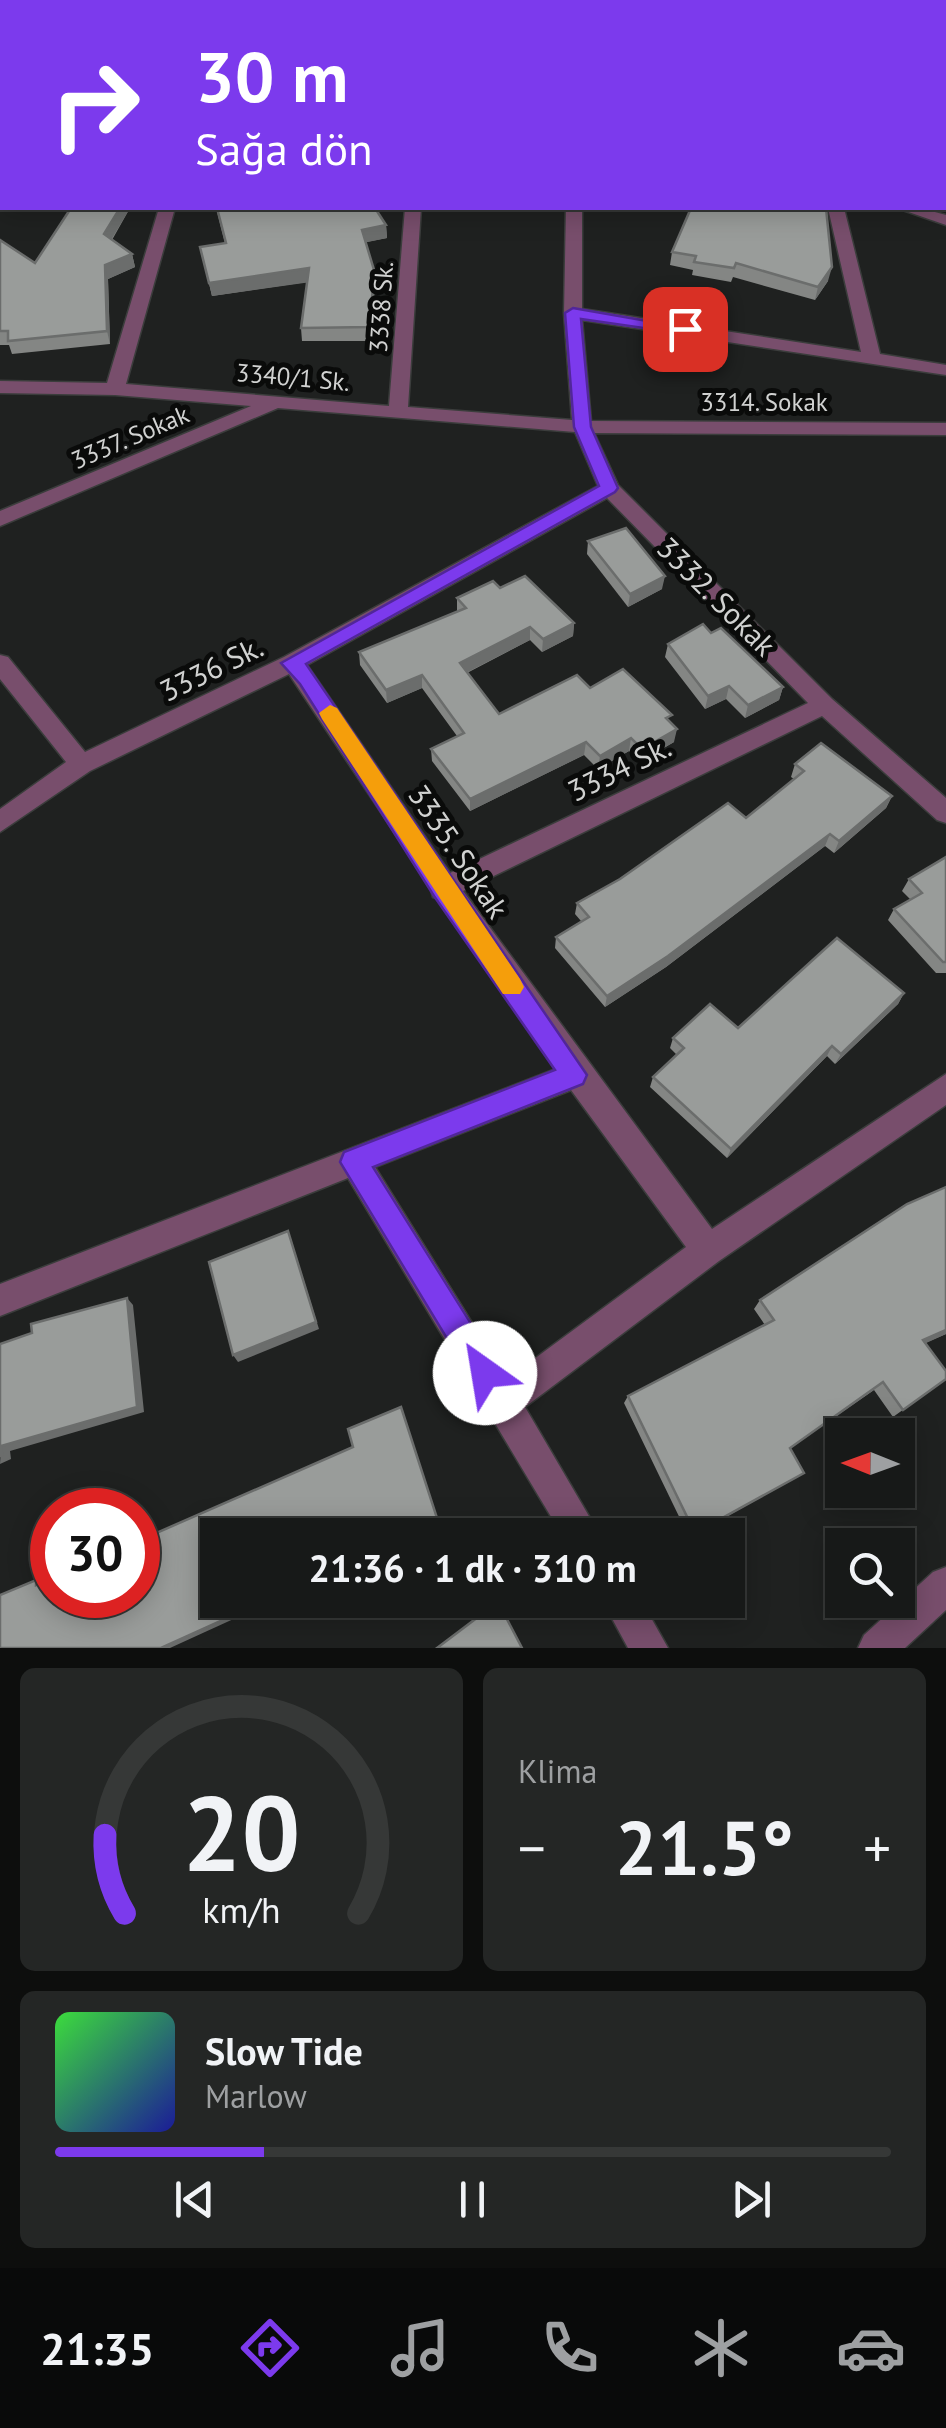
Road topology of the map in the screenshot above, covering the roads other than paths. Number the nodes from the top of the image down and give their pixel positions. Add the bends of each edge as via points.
1 (166, 210) edge
2 (413, 210) edge
3 (574, 210) edge
4 (836, 210) edge
5 (912, 210) edge
6 (946, 220) edge
7 (573, 313) junction
8 (871, 356) junction
9 (946, 370) edge
10 (0, 387) edge
11 (116, 389) junction
12 (280, 400) junction
13 (398, 411) junction
14 (582, 427) junction
15 (946, 430) edge
16 (609, 488) junction
17 (0, 520) edge
18 (0, 663) edge
19 (292, 663) junction
20 (824, 705) junction
21 (81, 764) junction
22 (946, 813) edge
23 (0, 822) edge
24 (442, 889) junction
25 (574, 1075) junction
26 (946, 1088) edge
27 (354, 1162) junction
28 (708, 1250) junction
29 (0, 1300) edge
30 (503, 1403) junction
31 (572, 1518) edge
32 (946, 1585) edge
33 (631, 1618) edge
34 (649, 1648) edge
35 (877, 1648) edge

1 - 11 street
2 - 13 street, 3338 Sk.
3 - 7 street
4 - 8 street
5 - 6 street
7 - 8 street
7 - 14 street
8 - 9 street
10 - 11 street, 3340/1 Sk.
11 - 12 street, 3340/1 Sk.
12 - 13 street, 3340/1 Sk.
12 - 17 street, 3337. Sokak
13 - 14 street, 3340/1 Sk.
14 - 15 street, 3314. Sokak
14 - 16 street
16 - 19 street, 3336 Sk.
16 - 20 street, 3332. Sokak
18 - 21 street
19 - 21 street, 3336 Sk.
19 - 24 street, 3335. Sokak
20 - 22 street, 3332. Sokak
20 - 24 street, 3334 Sk.
21 - 23 street, 3336 Sk.
24 - 25 street, 3335. Sokak
25 - 27 street
25 - 28 street, 3335. Sokak
26 - 28 street
27 - 29 street
27 - 30 street
28 - 30 street
30 - 31 street
32 - 35 street
33 - 34 street

